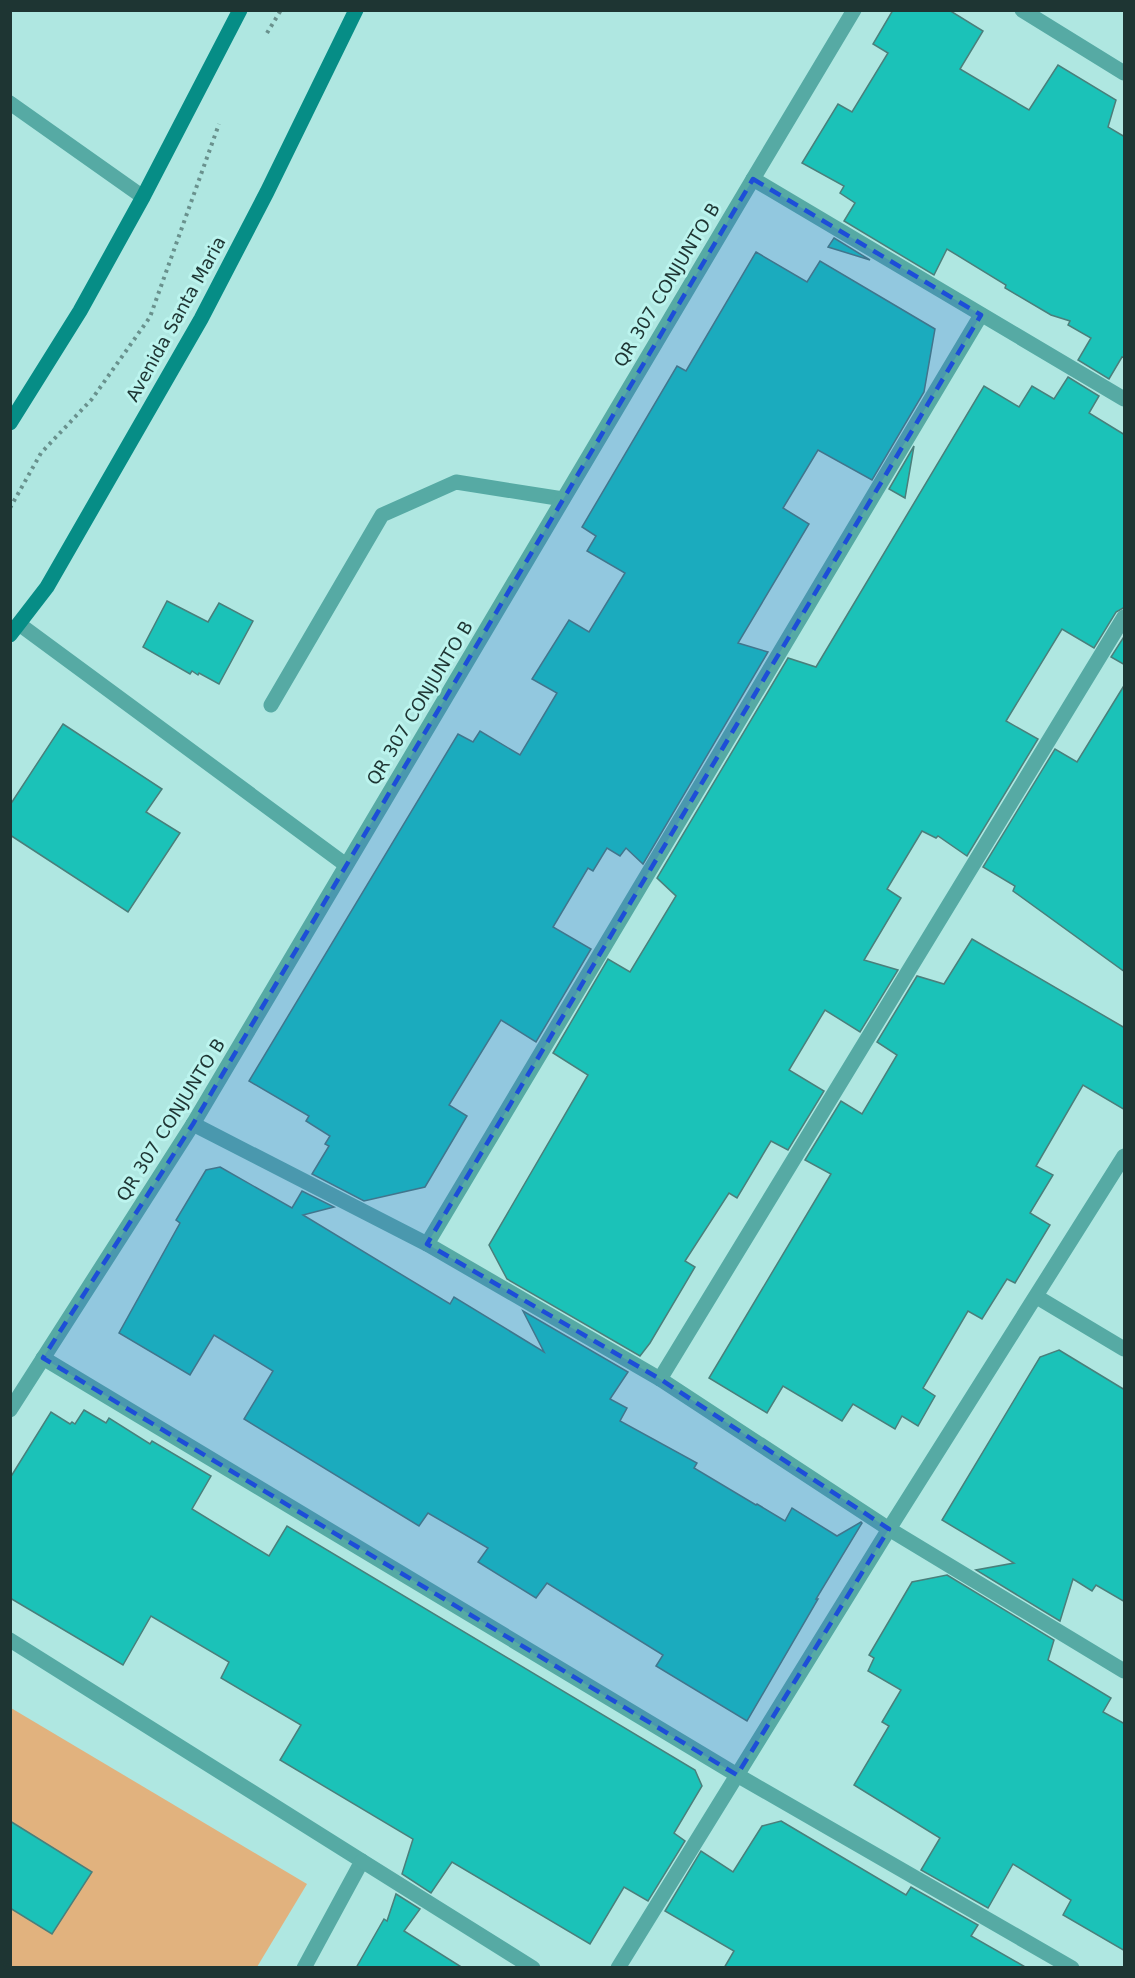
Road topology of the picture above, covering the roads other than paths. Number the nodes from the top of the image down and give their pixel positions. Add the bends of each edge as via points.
1 (240, 10) edge
2 (356, 10) edge
3 (854, 10) edge
4 (1022, 10) edge
5 (1125, 73) edge
6 (10, 103) edge
7 (753, 179) junction
8 (143, 197) junction
9 (981, 315) junction
10 (1125, 399) edge
11 (10, 423) edge
12 (563, 499) junction
13 (1125, 617) edge
14 (15, 629) edge
15 (271, 705) dead end
16 (346, 866) junction
17 (193, 1124) junction
18 (1125, 1156) edge
19 (427, 1244) junction
20 (1037, 1297) junction
21 (1125, 1349) edge
22 (43, 1358) junction
23 (660, 1379) junction
24 (10, 1410) edge
25 (890, 1529) junction
26 (10, 1641) edge
27 (1125, 1671) edge
28 (737, 1775) junction
29 (362, 1861) junction
30 (304, 1968) edge
31 (533, 1968) edge
32 (618, 1968) edge
33 (1072, 1968) edge

1 - 8 main road
2 - 14 main road, Avenida Santa Maria via 201,319 47,587
3 - 7 street, QR 307 CONJUNTO B
4 - 5 street
6 - 8 street
7 - 9 street
7 - 12 street, QR 307 CONJUNTO B
8 - 11 main road via 80,311
9 - 10 street
9 - 19 street
12 - 15 street via 456,482 382,515
12 - 16 street, QR 307 CONJUNTO B
13 - 23 street
14 - 16 street
16 - 17 street, QR 307 CONJUNTO B
17 - 19 street
17 - 22 street, QR 307 CONJUNTO B
18 - 20 street
19 - 23 street
20 - 21 street
20 - 25 street
22 - 24 street, QR 307 CONJUNTO B
22 - 28 street
23 - 25 street
25 - 27 street
25 - 28 street
26 - 29 street
28 - 32 street
28 - 33 street
29 - 30 street
29 - 31 street

